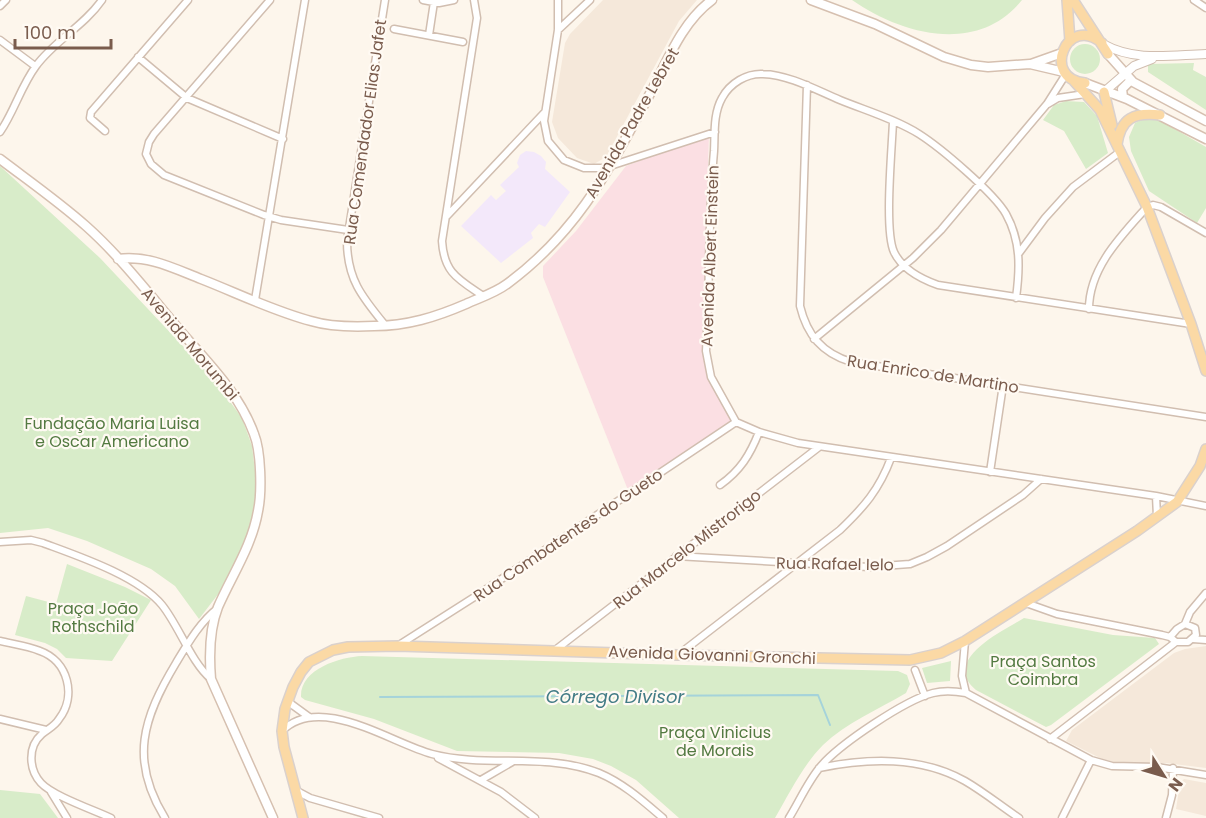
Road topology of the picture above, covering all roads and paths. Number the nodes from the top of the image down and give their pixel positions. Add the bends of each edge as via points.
1 (6, 0) edge
2 (102, 0) edge
3 (188, 0) edge
4 (270, 0) edge
5 (305, 0) edge
6 (385, 0) edge
7 (423, 0) edge
8 (454, 0) edge
9 (474, 0) edge
10 (558, 0) edge
11 (590, 0) edge
12 (712, 0) edge
13 (811, 0) edge
14 (1067, 0) edge
15 (1073, 0) edge
16 (1194, 0) edge
17 (434, 2) junction
18 (0, 6) edge
19 (1206, 8) edge
20 (394, 29) dead end
21 (558, 30) junction
22 (429, 35) junction
23 (0, 40) edge
24 (1070, 41) junction
25 (463, 42) dead end
26 (1103, 43) junction
27 (1062, 53) junction
28 (1108, 54) joint
29 (1206, 54) edge
30 (1165, 56) junction
31 (138, 57) junction
32 (1030, 64) junction
33 (35, 66) junction
34 (1068, 76) junction
35 (1128, 77) junction
36 (1085, 83) joint
37 (807, 85) junction
38 (1104, 92) junction
39 (1085, 94) junction
40 (1123, 97) junction
41 (187, 98) junction
42 (1047, 104) junction
43 (544, 113) junction
44 (1160, 115) junction
45 (893, 121) junction
46 (1206, 121) edge
47 (105, 131) dead end
48 (0, 132) edge
49 (715, 132) junction
50 (283, 139) junction
51 (1206, 139) edge
52 (1119, 148) junction
53 (0, 159) edge
54 (611, 166) junction
55 (980, 185) junction
56 (1147, 207) junction
57 (270, 217) junction
58 (446, 218) junction
59 (348, 230) junction
60 (1206, 233) edge
61 (1019, 253) junction
62 (133, 257) junction
63 (118, 259) junction
64 (903, 265) junction
65 (131, 274) junction
66 (483, 296) junction
67 (1016, 298) junction
68 (255, 300) junction
69 (1089, 309) junction
70 (1191, 324) junction
71 (385, 325) junction
72 (814, 339) junction
73 (1206, 371) edge
74 (1003, 385) junction
75 (1206, 417) edge
76 (736, 422) junction
77 (759, 432) junction
78 (819, 447) junction
79 (1206, 449) edge
80 (891, 458) junction
81 (990, 472) junction
82 (1041, 480) junction
83 (720, 486) dead end
84 (1156, 496) junction
85 (1177, 502) junction
86 (1206, 506) edge
87 (1157, 516) junction
88 (0, 542) edge
89 (676, 556) junction
90 (793, 564) junction
91 (1206, 592) edge
92 (1026, 603) junction
93 (218, 608) junction
94 (1185, 624) junction
95 (1206, 633) edge
96 (1196, 634) junction
97 (1173, 639) junction
98 (1206, 640) edge
99 (0, 641) edge
100 (965, 641) junction
101 (187, 644) junction
102 (398, 646) junction
103 (554, 651) junction
104 (678, 655) junction
105 (915, 670) dead end
106 (211, 679) junction
107 (966, 693) junction
108 (925, 696) junction
109 (287, 701) junction
110 (309, 717) junction
111 (0, 719) edge
112 (46, 730) junction
113 (282, 731) junction
114 (1050, 739) junction
115 (430, 753) junction
116 (1091, 760) junction
117 (512, 762) junction
118 (819, 768) junction
119 (1173, 768) junction
120 (1206, 775) edge
121 (481, 780) junction
122 (294, 789) junction
123 (50, 791) junction
124 (67, 818) edge
125 (111, 818) edge
126 (165, 818) edge
127 (273, 818) edge
128 (303, 818) edge
129 (379, 818) edge
130 (535, 818) edge
131 (663, 818) edge
132 (789, 818) edge
133 (1019, 818) edge
134 (1062, 818) edge
135 (1166, 818) edge

1 - 18 street
2 - 33 street
3 - 31 street
4 - 41 street
5 - 50 street
6 - 59 street, Rua Comendador Elias Jafet
7 - 17 street
8 - 17 street
9 - 58 street via 477,18
10 - 21 street
11 - 21 street
12 - 54 main road, Avenida Padre Lebret via 689,24
13 - 32 main road via 875,24 944,57 988,67
14 - 24 main road
15 - 26 main road
16 - 19 street
17 - 22 street
20 - 22 street
21 - 43 street
22 - 25 street
23 - 33 street
24 - 26 main road via 1084,35
24 - 27 main road
26 - 28 main road
26 - 30 street via 1124,53
27 - 32 main road
27 - 34 main road via 1061,62
28 - 35 main road
29 - 30 street
30 - 35 street via 1141,63
31 - 41 street
31 - 47 street via 91,112 90,118
32 - 34 main road
33 - 48 street
34 - 36 main road
34 - 39 main road
34 - 42 street
35 - 38 street
35 - 40 main road
35 - 46 main road
36 - 38 main road
37 - 45 street, Avenida Albert Einstein
37 - 49 street, Avenida Albert Einstein via 767,75 742,79 721,99
37 - 72 street, Rua Enrico de Martino via 799,294 803,319
38 - 40 main road
38 - 52 main road
39 - 42 street
39 - 52 main road via 1100,110
40 - 44 main road
41 - 50 street
41 - 57 street via 149,142 146,154 151,164 164,175
42 - 55 street
43 - 54 street via 548,141 564,160 584,168
43 - 58 street
44 - 51 main road
44 - 52 main road via 1131,118 1122,127
45 - 55 street, Avenida Albert Einstein via 922,136
45 - 64 street via 889,233 894,252
49 - 54 street
49 - 76 street, Avenida Albert Einstein via 706,351 711,377
50 - 57 street
52 - 56 main road
52 - 61 street via 1067,193
53 - 63 main road, Avenida Morumbi via 87,226
54 - 66 main road, Avenida Padre Lebret via 566,231 506,285
55 - 61 street, Avenida Albert Einstein via 1005,212
55 - 64 street via 941,230
56 - 60 street via 1161,207
56 - 69 street via 1096,272
56 - 70 main road
57 - 59 street
57 - 68 street
58 - 66 street via 442,241 447,266 456,278
59 - 71 street, Rua Comendador Elias Jafet via 347,254 353,280
61 - 67 street, Avenida Albert Einstein
62 - 63 main road, Avenida Padre Lebret
62 - 65 main road
62 - 68 main road, Avenida Padre Lebret via 162,263
63 - 65 main road, Avenida Morumbi
64 - 67 street via 938,285
64 - 72 street
65 - 93 main road, Avenida Morumbi via 221,378 256,436 259,510 239,567
66 - 71 main road, Avenida Padre Lebret via 437,316
67 - 69 street
68 - 71 main road, Avenida Padre Lebret via 313,322
69 - 70 street
70 - 73 main road
72 - 74 street, Rua Enrico de Martino via 851,362
74 - 75 street, Rua Enrico de Martino
74 - 81 street
76 - 77 street
76 - 102 street, Rua Combatentes do Gueto
77 - 78 street
77 - 83 street via 742,467
78 - 80 street
78 - 89 street, Rua Marcelo Mistrorigo
79 - 85 main road, Avenida Giovanni Gronchi
80 - 81 street
80 - 90 street via 877,489 861,510
81 - 82 street
82 - 84 street
82 - 90 street, Rua Rafael Ielo via 947,546 910,564
84 - 85 street
84 - 87 street
85 - 86 street
85 - 87 main road, Avenida Giovanni Gronchi
87 - 92 main road, Avenida Giovanni Gronchi
88 - 101 street via 43,543 123,576 154,597
89 - 90 street, Rua Rafael Ielo
89 - 103 street, Rua Marcelo Mistrorigo
90 - 104 street
91 - 94 street
92 - 97 street via 1057,614
92 - 100 main road, Avenida Giovanni Gronchi
93 - 101 street
93 - 106 main road, Avenida Morumbi via 210,641
94 - 96 street
94 - 97 street via 1177,629
95 - 96 street
96 - 97 street via 1185,642
96 - 98 street
97 - 114 street
99 - 112 street via 40,651 60,664 66,676 67,707
100 - 104 main road, Avenida Giovanni Gronchi via 941,653 910,660
100 - 107 street via 962,676
101 - 106 street
101 - 126 street via 152,709 145,741 146,776
102 - 103 main road, Avenida Giovanni Gronchi
102 - 109 main road, Avenida Giovanni Gronchi via 348,647 320,656 301,672
103 - 104 main road, Avenida Giovanni Gronchi
105 - 108 street
106 - 127 main road, Avenida Morumbi
107 - 108 street via 947,691
107 - 114 street
108 - 118 street via 847,742
109 - 110 street
109 - 113 main road, Avenida Giovanni Gronchi
110 - 113 street via 295,720
110 - 115 street via 350,723
111 - 112 street
112 - 123 street via 37,740 31,760 37,778
113 - 122 main road, Avenida Giovanni Gronchi
114 - 116 street
115 - 117 street via 464,760
115 - 121 street
116 - 119 street via 1112,766
116 - 134 street
117 - 121 street
117 - 131 street via 544,762 598,773 625,787
118 - 132 street
118 - 133 street via 871,760 920,765 965,781
119 - 120 street
119 - 135 street
121 - 130 street
122 - 128 main road, Avenida Giovanni Gronchi
122 - 129 street via 310,798
123 - 124 street
123 - 125 street

